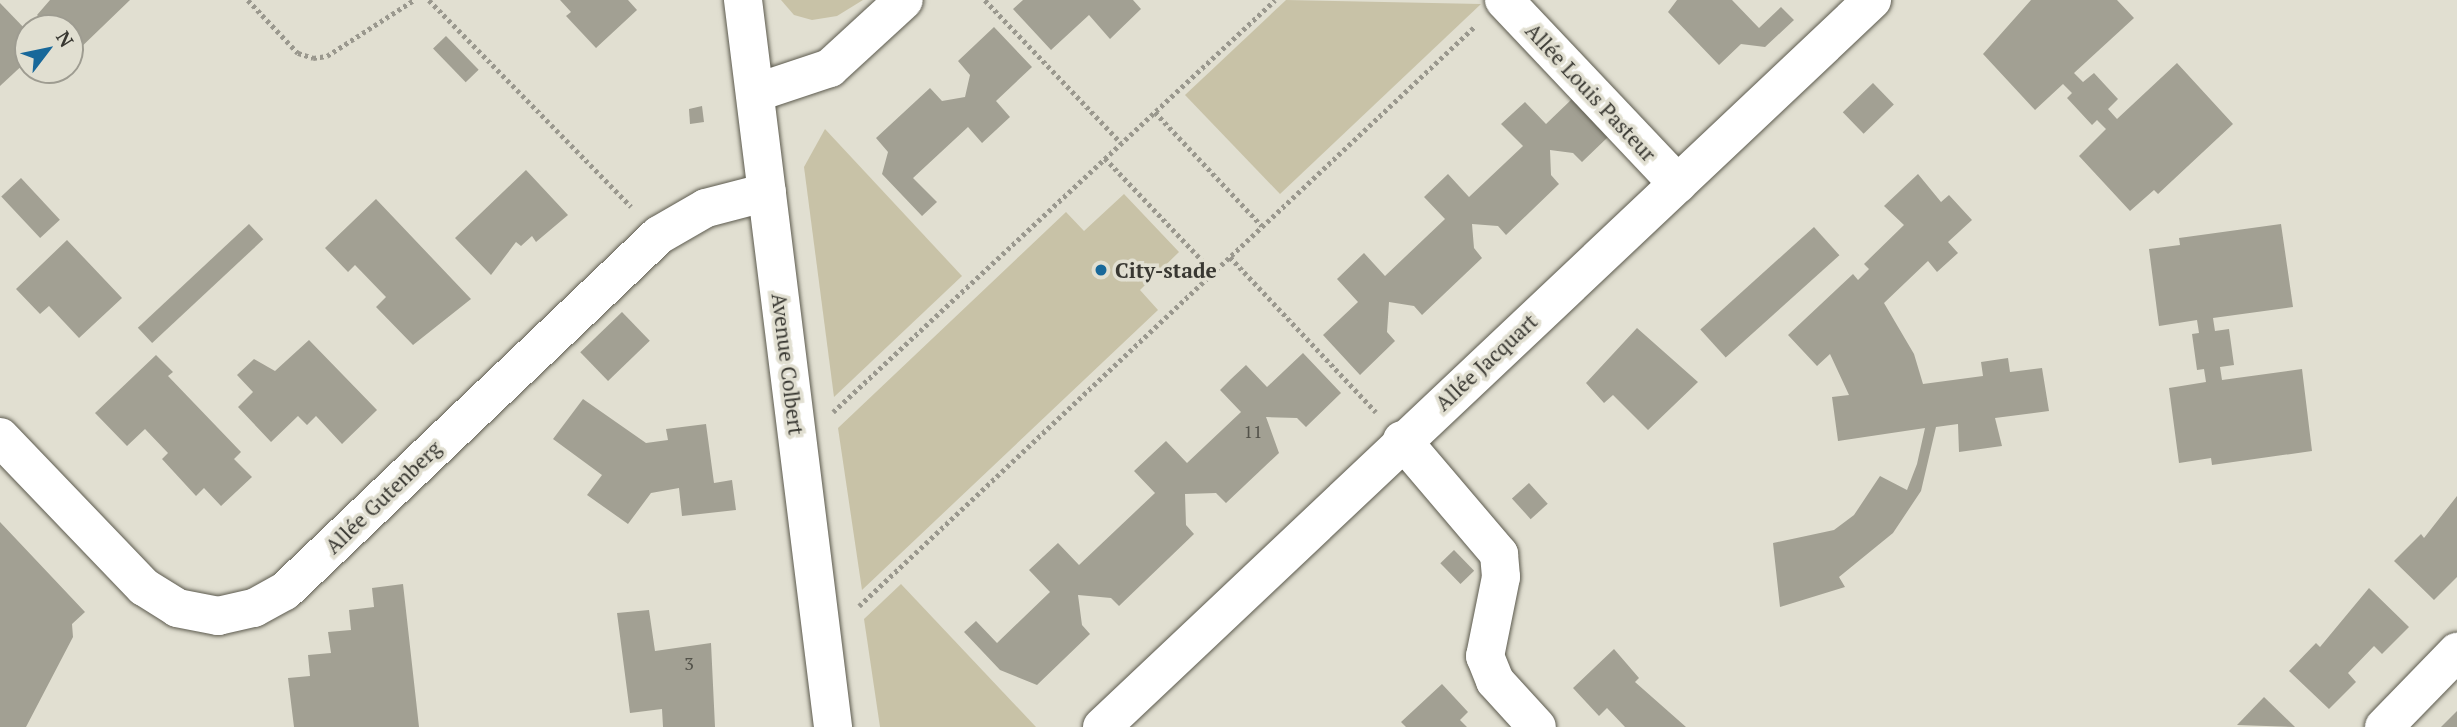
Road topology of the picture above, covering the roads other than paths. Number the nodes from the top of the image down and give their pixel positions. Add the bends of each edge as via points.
1 (743, 0) edge
2 (904, 0) edge
3 (1871, 0) edge
4 (1493, 9) edge
5 (755, 93) junction
6 (1678, 184) junction
7 (767, 192) junction
8 (0, 436) edge
9 (1402, 440) junction
10 (2457, 652) edge
11 (833, 727) edge
12 (1102, 727) edge
13 (1537, 727) edge
14 (2384, 727) edge

1 - 5 street, Avenue Colbert
2 - 5 street via 830,68
3 - 6 street, Allée Jacquart
4 - 6 street, Allée Louis Pasteur
5 - 7 street, Avenue Colbert
6 - 9 street, Allée Jacquart
7 - 8 street, Allée Gutenberg via 706,208 659,235 285,591 254,608 218,616 177,608 144,587
7 - 11 street, Avenue Colbert
9 - 12 street, Allée Jacquart
9 - 13 street via 1499,554 1501,577 1485,656 1495,681
10 - 14 street

